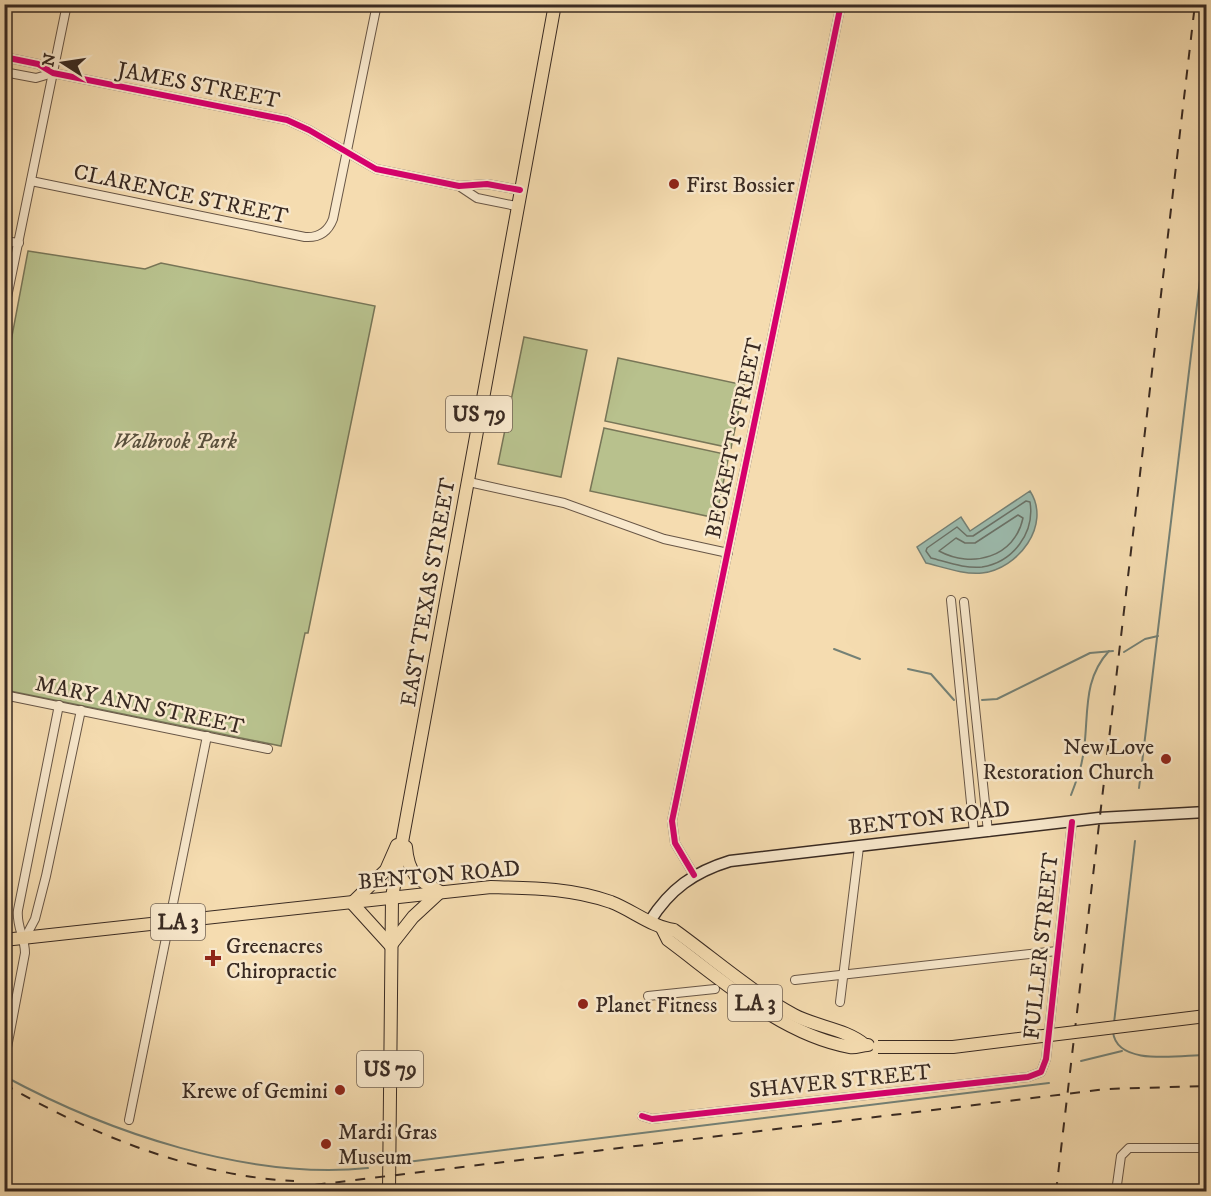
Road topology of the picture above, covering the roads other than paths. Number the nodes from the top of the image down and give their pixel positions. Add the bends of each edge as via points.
1 (67, 4) edge
2 (377, 4) edge
3 (555, 4) edge
4 (841, 4) edge
5 (4, 57) edge
6 (4, 72) edge
7 (53, 73) junction
8 (347, 153) junction
9 (31, 181) junction
10 (459, 186) junction
11 (520, 190) junction
12 (516, 206) junction
13 (4, 241) edge
14 (19, 243) junction
15 (4, 312) edge
16 (469, 482) junction
17 (728, 554) junction
18 (951, 600) dead end
19 (964, 602) dead end
20 (4, 695) edge
21 (59, 705) junction
22 (81, 710) junction
23 (207, 736) junction
24 (268, 749) dead end
25 (1206, 812) edge
26 (1072, 822) junction
27 (405, 825) junction
28 (988, 832) junction
29 (974, 833) junction
30 (859, 847) junction
31 (694, 875) junction
32 (440, 892) junction
33 (392, 897) junction
34 (352, 903) junction
35 (650, 921) junction
36 (168, 923) junction
37 (25, 938) junction
38 (4, 940) edge
39 (391, 946) junction
40 (1058, 951) junction
41 (843, 975) junction
42 (795, 980) dead end
43 (715, 989) dead end
44 (648, 996) dead end
45 (840, 1002) dead end
46 (1206, 1016) edge
47 (5, 1058) edge
48 (1041, 1072) joint
49 (642, 1116) dead end
50 (129, 1120) dead end
51 (1206, 1148) edge
52 (389, 1191) edge
53 (1116, 1191) edge

1 - 7 street
2 - 8 street
3 - 11 main road, EAST TEXAS STREET / US 79
4 - 17 street, BECKETT STREET
5 - 7 street, JAMES STREET via 38,64
6 - 7 street, JAMES STREET via 36,78
7 - 8 street, JAMES STREET via 287,120
7 - 9 street
8 - 9 street, CLARENCE STREET via 333,219 323,234 305,237
8 - 10 street, JAMES STREET via 376,169
9 - 14 street
10 - 11 street, JAMES STREET via 487,184
10 - 12 street, JAMES STREET via 477,198
11 - 12 main road, EAST TEXAS STREET / US 79
12 - 16 main road, EAST TEXAS STREET / US 79
13 - 14 street
14 - 15 street
16 - 17 street via 564,503 664,539
16 - 27 main road, EAST TEXAS STREET / US 79
17 - 31 street, BECKETT STREET via 672,821 675,843
18 - 29 street
19 - 28 street
20 - 21 street, MARY ANN STREET
21 - 22 street, MARY ANN STREET
21 - 37 street via 18,910 18,925
22 - 23 street, MARY ANN STREET
22 - 37 street via 46,876 35,919
23 - 24 street, MARY ANN STREET
23 - 36 street
25 - 26 main road, BENTON ROAD
26 - 28 main road, BENTON ROAD
26 - 40 street, FULLER STREET
27 - 32 main road via 411,871 420,882
27 - 33 main road, EAST TEXAS STREET / US 79
27 - 34 main road via 386,870
28 - 29 main road, BENTON ROAD
29 - 30 main road, BENTON ROAD
30 - 31 main road, BENTON ROAD via 730,861
30 - 41 street
31 - 35 main road, BENTON ROAD via 675,889
32 - 33 main road, BENTON ROAD / LA 3
32 - 35 main road, BENTON ROAD / LA 3 via 491,886 569,890 612,903
32 - 39 main road via 412,917
33 - 34 main road, BENTON ROAD / LA 3
33 - 39 main road, EAST TEXAS STREET / US 79
34 - 36 main road, BENTON ROAD / LA 3
34 - 39 main road
35 - 46 main road, LA 3, bridge via 662,928 668,940 747,998 787,1023 853,1048 953,1047
36 - 37 main road, BENTON ROAD / LA 3
36 - 50 street
37 - 38 main road, BENTON ROAD / LA 3
37 - 47 street
39 - 52 main road, EAST TEXAS STREET / US 79
40 - 41 street
40 - 48 street, FULLER STREET via 1046,1059
41 - 42 street
41 - 45 street
43 - 44 street
48 - 49 street, SHAVER STREET via 1028,1077 652,1119
51 - 53 street via 1129,1148 1121,1156

